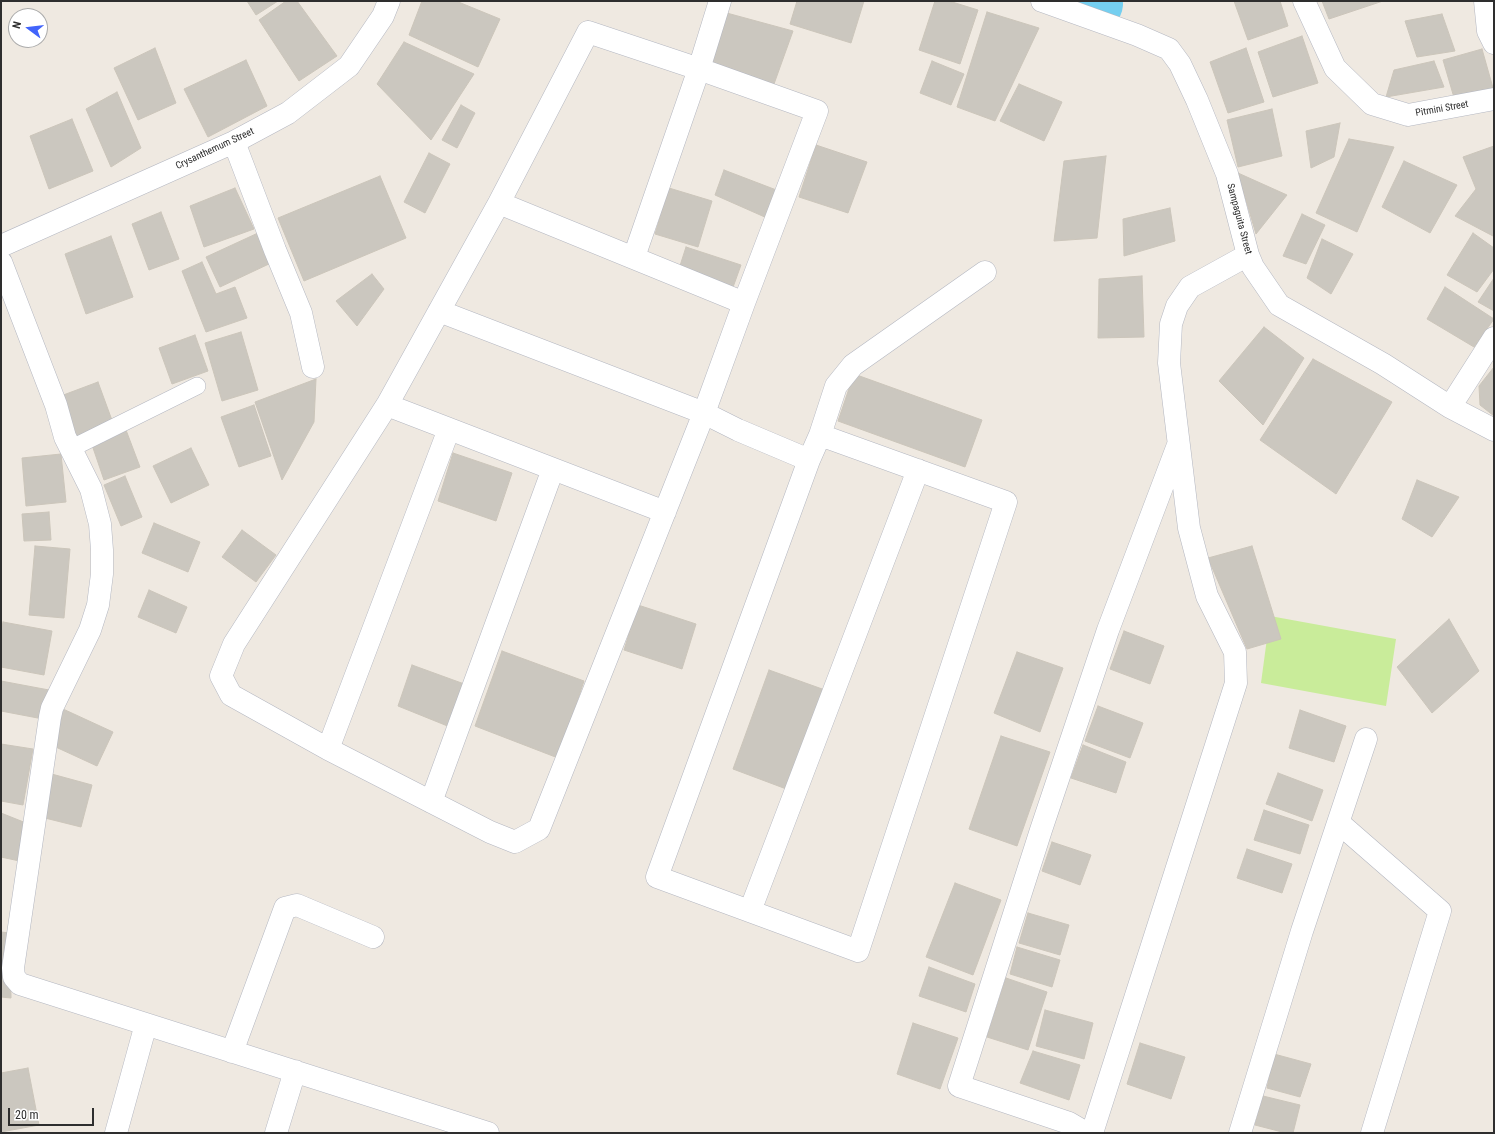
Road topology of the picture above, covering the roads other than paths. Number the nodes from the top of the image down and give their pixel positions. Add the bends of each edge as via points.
1 (389, 1) edge
2 (720, 1) edge
3 (1042, 1) edge
4 (1304, 1) edge
5 (1485, 1) edge
6 (1494, 43) edge
7 (699, 69) junction
8 (1494, 99) edge
9 (234, 142) junction
10 (500, 203) junction
11 (1, 246) edge
12 (1248, 255) junction
13 (634, 257) junction
14 (1, 262) edge
15 (985, 272) dead end
16 (744, 303) junction
17 (439, 311) junction
18 (1494, 338) edge
19 (314, 367) dead end
20 (197, 386) dead end
21 (387, 405) junction
22 (1450, 407) junction
23 (704, 413) junction
24 (449, 429) junction
25 (1494, 430) edge
26 (820, 435) junction
27 (1179, 442) junction
28 (70, 449) junction
29 (809, 460) junction
30 (553, 469) junction
31 (918, 470) junction
32 (666, 512) junction
33 (1366, 739) dead end
34 (328, 749) junction
35 (431, 802) junction
36 (1339, 823) junction
37 (750, 911) junction
38 (373, 937) dead end
39 (146, 1024) junction
40 (232, 1052) junction
41 (295, 1071) junction
42 (116, 1133) edge
43 (276, 1133) edge
44 (488, 1133) edge
45 (1086, 1133) edge
46 (1092, 1133) edge
47 (1240, 1133) edge
48 (1372, 1133) edge

1 - 9 street, Crysanthemum Street via 383,16 349,66 288,113
2 - 7 street
3 - 12 street, Sampaguita Street via 1138,35 1169,50 1180,64 1197,100 1227,174
4 - 8 street, Pitmini Street via 1335,68 1372,104 1408,115
5 - 6 street via 1488,31
7 - 10 street via 588,32
7 - 13 street
7 - 16 street via 817,111
9 - 11 street, Crysanthemum Street
9 - 19 street via 301,313
10 - 13 street
10 - 17 street
12 - 22 street, Sampaguita Street via 1253,267 1279,305 1383,364
12 - 27 street via 1190,287 1177,306 1171,324 1169,363
13 - 16 street
14 - 28 street
15 - 26 street via 853,365 836,386
16 - 23 street
17 - 21 street
17 - 23 street
18 - 22 street
20 - 28 lane
21 - 24 street
21 - 34 street via 234,644 221,676 231,695
22 - 25 street, Sampaguita Street
23 - 29 street
23 - 32 street
24 - 30 street
24 - 34 street
26 - 29 street
26 - 31 street
27 - 45 street via 1108,630 959,1086 1069,1123
27 - 46 street via 1188,528 1207,596 1235,652 1236,683
28 - 39 street via 91,489 100,524 102,574 98,605 90,630 50,717 13,968 14,977 20,984
29 - 37 street via 656,877
30 - 32 street
30 - 35 street
31 - 37 street
31 - 37 street via 1006,502 858,951
32 - 35 street via 539,829 515,842
33 - 36 street
34 - 35 street
36 - 47 street via 1302,930
36 - 48 street via 1440,911
38 - 40 street via 298,905 285,908
39 - 40 street
39 - 42 street
40 - 41 street
41 - 43 street
41 - 44 street

